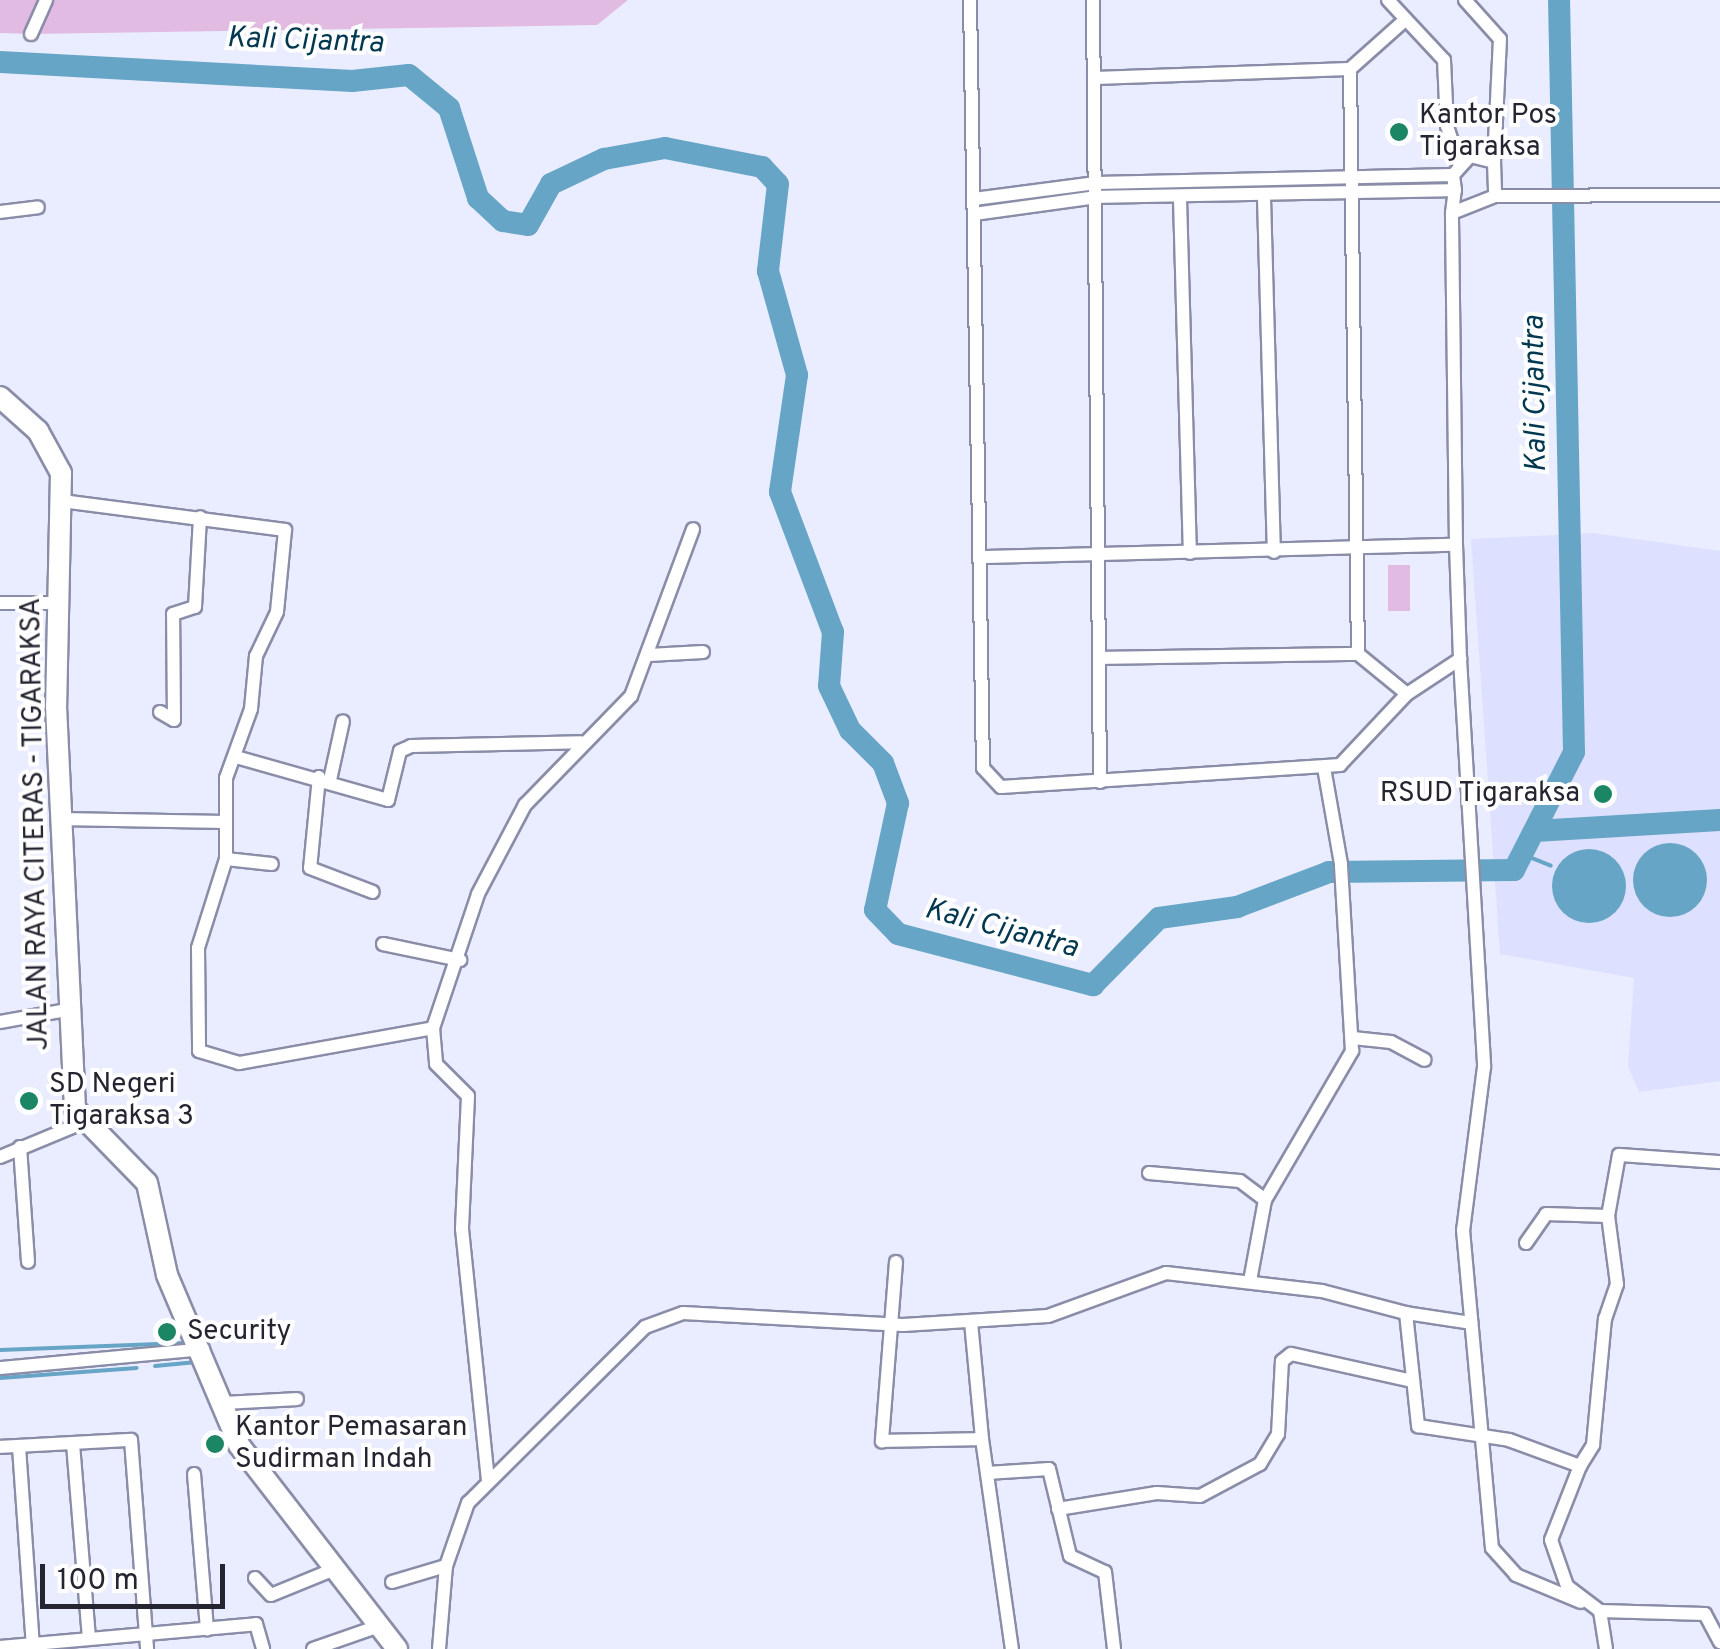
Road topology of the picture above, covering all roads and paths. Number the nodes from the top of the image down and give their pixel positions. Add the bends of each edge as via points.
1 (46, 0) edge
2 (970, 0) edge
3 (1092, 0) edge
4 (1388, 0) edge
5 (1464, 0) edge
6 (1405, 20) junction
7 (31, 34) dead end
8 (1350, 69) junction
9 (1094, 78) junction
10 (1494, 162) junction
11 (1456, 176) junction
12 (1354, 178) junction
13 (1097, 190) junction
14 (1354, 195) junction
15 (1720, 195) edge
16 (1496, 196) junction
17 (1264, 198) junction
18 (1180, 199) junction
19 (38, 207) dead end
20 (974, 207) junction
21 (0, 212) edge
22 (1452, 213) junction
23 (0, 397) edge
24 (62, 502) junction
25 (200, 517) junction
26 (693, 528) dead end
27 (1456, 546) junction
28 (1274, 552) junction
29 (1360, 552) junction
30 (1190, 553) junction
31 (1101, 554) junction
32 (982, 557) junction
33 (0, 603) edge
34 (57, 604) junction
35 (703, 652) dead end
36 (1358, 654) junction
37 (649, 655) junction
38 (1100, 658) junction
39 (1460, 659) junction
40 (1408, 694) junction
41 (160, 712) dead end
42 (343, 722) dead end
43 (580, 742) junction
44 (236, 757) junction
45 (1324, 768) junction
46 (325, 779) junction
47 (1100, 782) junction
48 (60, 819) junction
49 (225, 822) junction
50 (226, 859) junction
51 (272, 864) dead end
52 (374, 892) dead end
53 (383, 944) dead end
54 (460, 960) junction
55 (67, 1010) junction
56 (0, 1022) edge
57 (433, 1028) junction
58 (1352, 1038) junction
59 (1425, 1060) dead end
60 (86, 1121) junction
61 (20, 1148) junction
62 (0, 1157) edge
63 (1720, 1162) edge
64 (1149, 1172) dead end
65 (1265, 1200) junction
66 (1608, 1216) junction
67 (1526, 1243) dead end
68 (28, 1262) dead end
69 (896, 1262) dead end
70 (1250, 1281) junction
71 (1406, 1314) junction
72 (888, 1322) junction
73 (971, 1322) junction
74 (1471, 1323) junction
75 (203, 1349) junction
76 (0, 1368) edge
77 (1408, 1380) junction
78 (297, 1398) dead end
79 (226, 1403) junction
80 (1479, 1436) junction
81 (982, 1439) junction
82 (73, 1444) junction
83 (0, 1447) edge
84 (18, 1447) junction
85 (1580, 1466) junction
86 (987, 1472) junction
87 (194, 1474) dead end
88 (488, 1479) junction
89 (1058, 1509) junction
90 (446, 1566) junction
91 (339, 1567) junction
92 (255, 1578) dead end
93 (392, 1582) dead end
94 (1584, 1603) junction
95 (1600, 1611) junction
96 (379, 1626) junction
97 (208, 1629) junction
98 (89, 1638) junction
99 (1720, 1642) edge
100 (146, 1643) edge
101 (33, 1645) junction
102 (0, 1647) edge
103 (263, 1649) edge
104 (314, 1649) edge
105 (397, 1649) edge
106 (440, 1649) edge
107 (1012, 1649) edge
108 (1114, 1649) edge
109 (1606, 1649) edge

1 - 7 street
2 - 20 street
3 - 9 street
4 - 6 street
5 - 10 street via 1500,39
6 - 8 street
6 - 11 street via 1444,60
8 - 9 street
8 - 12 street
9 - 13 street
10 - 11 street
10 - 16 street
11 - 12 street
11 - 14 street
11 - 22 street
12 - 13 street
12 - 14 street
13 - 18 street
13 - 20 street
13 - 31 street
14 - 17 street
14 - 29 street
15 - 16 street
16 - 22 street
17 - 18 street
17 - 28 street
18 - 30 street
19 - 21 street
20 - 32 street
22 - 27 street
23 - 24 main road, JALAN RAYA CITERAS - TIGARAKSA via 54,452
24 - 25 street
24 - 34 main road, JALAN RAYA CITERAS - TIGARAKSA
25 - 41 street via 196,607 173,614 174,720
25 - 44 street via 285,530 277,612 256,656
26 - 37 street
27 - 29 street
27 - 39 street
28 - 29 street
28 - 30 street
29 - 36 street
30 - 31 street
31 - 32 street
31 - 38 street
32 - 47 street via 988,780
33 - 34 street
34 - 48 main road, JALAN RAYA CITERAS - TIGARAKSA
35 - 37 street
36 - 38 street
36 - 40 street
37 - 43 street via 632,696
38 - 47 street
39 - 40 street
39 - 74 street via 1478,856 1484,1115 1463,1230
40 - 45 street via 1345,762
42 - 46 street
43 - 46 street via 411,746 400,751 392,800
43 - 54 street via 525,806 478,894
44 - 46 street
44 - 49 street
45 - 47 street
45 - 58 street via 1341,864
46 - 52 street via 310,868
48 - 49 street
48 - 55 main road, JALAN RAYA CITERAS - TIGARAKSA
49 - 50 street
50 - 51 street
50 - 57 street via 198,948 202,1058 239,1063
53 - 54 street
54 - 57 street
55 - 56 street
55 - 60 main road, JALAN RAYA CITERAS - TIGARAKSA via 71,1092
57 - 88 street via 436,1064 468,1096 462,1229
58 - 59 street via 1390,1042
58 - 65 street via 1346,1065 1308,1115 1294,1164
60 - 61 street
60 - 75 main road via 134,1160 146,1183 167,1275
61 - 62 street
61 - 68 street
63 - 66 street via 1628,1150 1619,1155
64 - 65 street via 1240,1180
65 - 70 street
66 - 67 street via 1546,1214
66 - 85 street via 1617,1284 1605,1319 1594,1446
69 - 72 street
70 - 71 street
70 - 73 street via 1166,1273 1074,1311
71 - 74 street
71 - 77 street
72 - 73 street
72 - 81 street via 882,1441
72 - 88 street via 682,1313 645,1327
73 - 81 street
74 - 80 street
75 - 76 street
75 - 79 main road
77 - 80 street via 1418,1426
77 - 89 street via 1291,1354 1282,1361 1278,1434 1251,1470 1200,1496 1162,1492
78 - 79 street
79 - 91 main road via 238,1445
80 - 85 street
80 - 94 street via 1492,1548 1516,1575
81 - 86 street
82 - 84 street
82 - 98 street
82 - 100 street via 131,1440
83 - 84 street
84 - 101 street
85 - 94 street via 1551,1540 1554,1563
86 - 89 street via 1046,1466
86 - 107 street
87 - 97 street
88 - 90 street via 457,1524
89 - 108 street via 1074,1562 1104,1572
90 - 93 street
90 - 106 street
91 - 92 street via 271,1595
91 - 96 main road
94 - 95 street
95 - 99 street via 1705,1614
95 - 109 street
96 - 104 street
96 - 105 main road
97 - 100 street
97 - 103 street via 256,1624
98 - 100 street
98 - 101 street
101 - 102 street

